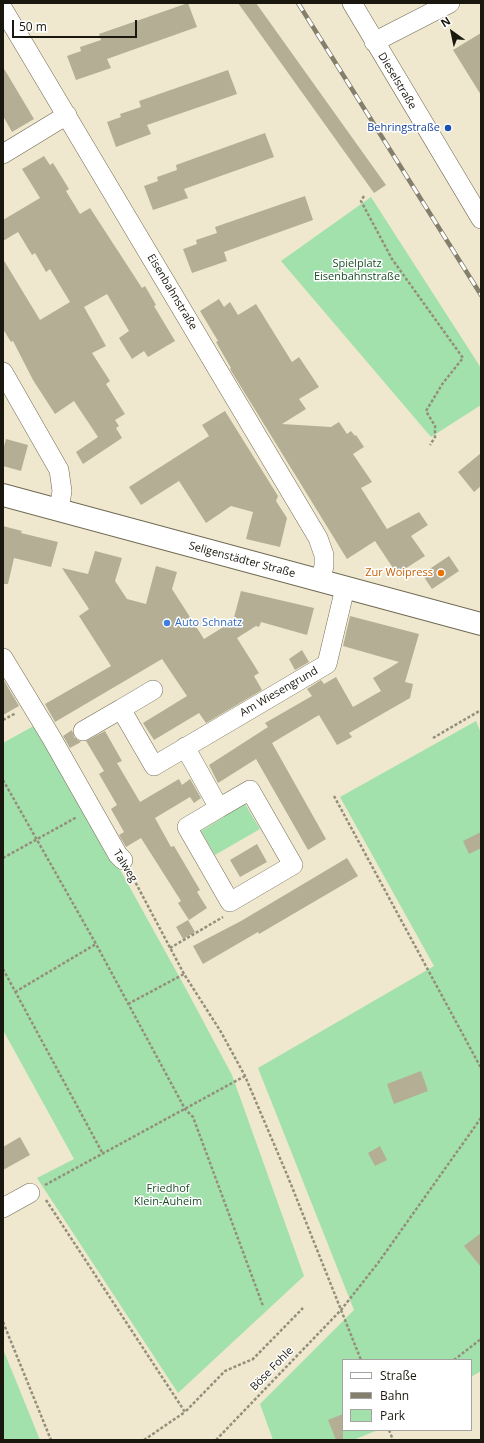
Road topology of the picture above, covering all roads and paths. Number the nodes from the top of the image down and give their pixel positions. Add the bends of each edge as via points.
1 (352, 3) edge
2 (450, 3) edge
3 (3, 8) edge
4 (374, 42) junction
5 (67, 115) junction
6 (3, 154) edge
7 (364, 196) dead end
8 (479, 212) edge
9 (3, 372) edge
10 (430, 445) dead end
11 (3, 495) edge
12 (59, 510) junction
13 (320, 581) junction
14 (345, 588) junction
15 (481, 624) edge
16 (3, 658) edge
17 (153, 690) dead end
18 (121, 709) junction
19 (481, 710) edge
20 (16, 713) dead end
21 (3, 720) edge
22 (83, 731) dead end
23 (433, 738) dead end
24 (185, 747) junction
25 (3, 780) edge
26 (334, 796) dead end
27 (219, 808) junction
28 (77, 816) dead end
29 (36, 839) junction
30 (3, 858) edge
31 (123, 860) joint
32 (230, 902) junction
33 (96, 944) junction
34 (170, 948) junction
35 (3, 969) edge
36 (184, 974) junction
37 (15, 992) junction
38 (128, 1004) junction
39 (481, 1068) edge
40 (245, 1076) junction
41 (185, 1109) junction
42 (481, 1118) edge
43 (103, 1154) junction
44 (34, 1190) junction
45 (3, 1208) edge
46 (262, 1306) dead end
47 (304, 1308) dead end
48 (341, 1310) junction
49 (3, 1322) edge
50 (481, 1339) edge
51 (361, 1359) edge
52 (455, 1359) edge
53 (185, 1412) junction
54 (51, 1440) edge
55 (144, 1440) edge
56 (216, 1440) edge

1 - 4 street, Dieselstraße
2 - 4 street
3 - 5 street, Eisenbahnstraße
4 - 8 street, Dieselstraße
5 - 6 street
5 - 13 street, Eisenbahnstraße via 318,538 324,556
7 - 10 path via 360,201 392,259 463,358 443,383 426,411 435,426 435,437
9 - 12 street via 59,470 62,491
11 - 12 main road, Seligenstädter Straße
12 - 13 main road, Seligenstädter Straße
13 - 14 main road, Seligenstädter Straße
14 - 15 main road, Seligenstädter Straße
14 - 24 street, Am Wiesengrund via 327,664
16 - 31 street, Talweg
17 - 18 street
18 - 22 street
18 - 24 street, Am Wiesengrund via 154,766
19 - 23 path
20 - 21 path
24 - 27 street
25 - 29 path
26 - 39 path
27 - 32 street via 187,827
27 - 32 street via 250,790 293,865
28 - 29 path
29 - 30 path
29 - 33 path
31 - 34 path, Talweg
32 - 34 path via 223,917
33 - 37 path
33 - 38 path
34 - 36 path, Talweg
35 - 37 path
36 - 38 path
36 - 40 path, Talweg
37 - 43 path
38 - 41 path
40 - 41 path
40 - 48 path, Talweg
41 - 43 path
41 - 46 path via 193,1117
42 - 48 path, Böse Fohle via 378,1263
43 - 44 path
44 - 45 street
44 - 53 path
47 - 53 path via 253,1359 226,1371
48 - 51 path, Talweg
48 - 56 path, Böse Fohle
49 - 54 path
50 - 52 path
53 - 55 path

